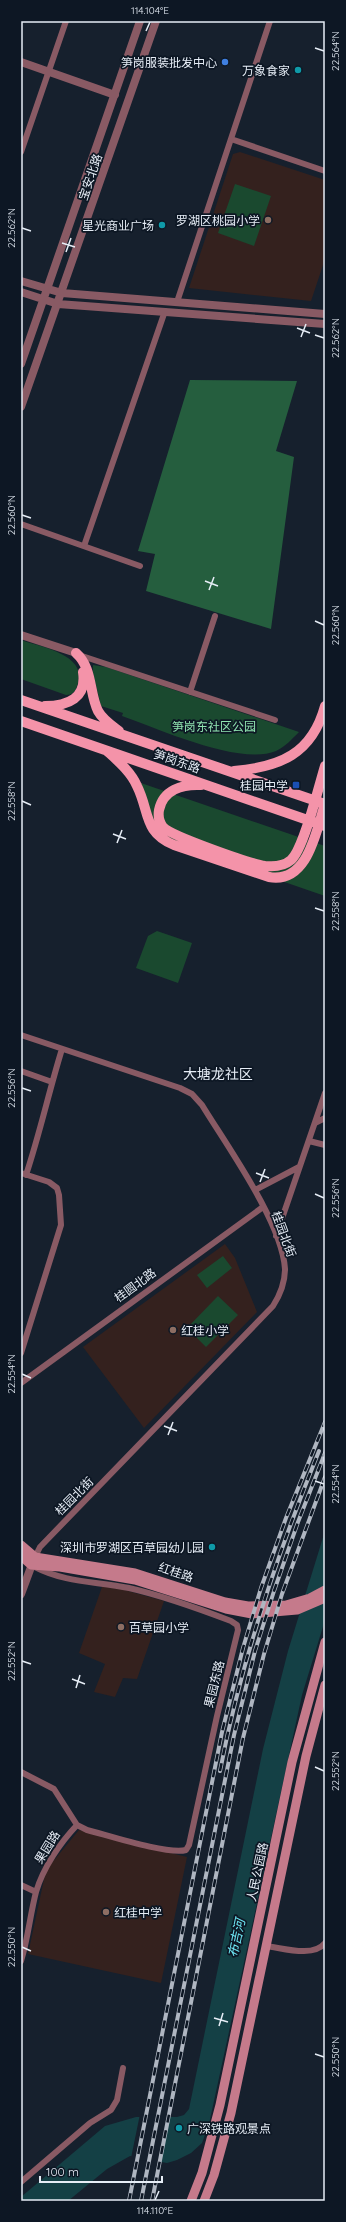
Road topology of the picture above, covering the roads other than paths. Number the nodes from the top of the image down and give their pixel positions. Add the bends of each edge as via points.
1 (66, 21) edge
2 (140, 21) edge
3 (156, 21) edge
4 (270, 21) edge
5 (21, 62) edge
6 (49, 72) junction
7 (115, 95) junction
8 (231, 139) junction
9 (21, 152) edge
10 (325, 171) edge
11 (21, 281) edge
12 (47, 290) junction
13 (21, 292) edge
14 (62, 293) junction
15 (43, 299) junction
16 (177, 302) junction
17 (58, 304) junction
18 (165, 311) junction
19 (325, 314) edge
20 (325, 324) edge
21 (21, 364) edge
22 (21, 407) edge
23 (21, 524) edge
24 (84, 546) junction
25 (140, 566) dead end
26 (215, 616) dead end
27 (21, 634) edge
28 (76, 653) junction
29 (190, 692) junction
30 (21, 700) edge
31 (39, 706) junction
32 (325, 706) edge
33 (275, 720) dead end
34 (21, 721) edge
35 (127, 737) junction
36 (107, 751) junction
37 (325, 766) edge
38 (230, 771) junction
39 (210, 786) junction
40 (325, 804) edge
41 (325, 826) edge
42 (21, 1035) edge
43 (62, 1049) junction
44 (21, 1071) edge
45 (52, 1082) junction
46 (325, 1093) edge
47 (325, 1118) edge
48 (315, 1123) junction
49 (309, 1142) junction
50 (325, 1145) edge
51 (299, 1167) junction
52 (23, 1174) edge
53 (255, 1190) junction
54 (263, 1207) junction
55 (276, 1236) junction
56 (21, 1353) edge
57 (21, 1383) edge
58 (21, 1545) edge
59 (21, 1556) edge
60 (33, 1561) junction
61 (60, 1564) junction
62 (325, 1590) edge
63 (21, 1594) edge
64 (325, 1598) edge
65 (325, 1642) edge
66 (325, 1685) edge
67 (21, 1772) edge
68 (77, 1825) junction
69 (21, 1885) edge
70 (36, 1892) junction
71 (325, 1943) edge
72 (266, 1946) junction
73 (21, 1961) edge
74 (124, 2068) dead end
75 (21, 2182) edge
76 (191, 2201) edge
77 (204, 2201) edge

1 - 6 street
2 - 7 street, 宝安北路
3 - 14 street, 宝安北路
4 - 8 street
5 - 6 street
6 - 7 street
6 - 9 street
7 - 12 street, 宝安北路
8 - 10 street
8 - 16 street
11 - 12 street
12 - 14 street
12 - 15 street, 宝安北路
13 - 15 street
14 - 16 street
14 - 17 street, 宝安北路
15 - 17 street
15 - 21 street, 宝安北路
16 - 19 street
17 - 18 street
17 - 22 street, 宝安北路
18 - 20 street
18 - 24 street
23 - 24 street
24 - 25 street
26 - 29 street
27 - 28 street
28 - 29 street
28 - 31 main road via 84,677 80,694 66,704
28 - 35 main road via 85,665 98,711 106,721
29 - 33 street
30 - 31 main road, 笋岗东路
31 - 35 main road, 笋岗东路
32 - 38 main road via 316,732 294,754 268,766
34 - 36 main road, 笋岗东路
35 - 38 main road, 笋岗东路
36 - 39 main road, 笋岗东路
36 - 40 main road via 137,785 150,825 160,837 174,845 269,877 284,878 302,864 310,850
37 - 39 main road via 300,846 291,860 276,867 264,866 235,856 163,827 159,813 166,794 182,787 199,784
38 - 40 main road, 笋岗东路
39 - 41 main road, 笋岗东路
42 - 43 street, 桂园北街
43 - 45 street
43 - 53 street, 桂园北街 via 192,1094 202,1105
44 - 45 street
45 - 52 street via 50,1096
46 - 48 street
47 - 48 street
48 - 49 street
49 - 50 street
49 - 51 street
51 - 53 street
51 - 55 street
52 - 56 street via 49,1182 57,1188 61,1225
53 - 54 street, 桂园北街
54 - 55 street, 桂园北街
54 - 57 street, 桂圆北路
55 - 60 street, 桂园北街 via 285,1268 281,1292 273,1306 40,1547
58 - 60 main road
59 - 60 main road
60 - 61 main road, 红桂路
60 - 63 street
60 - 68 street, 果园东路 via 54,1577 130,1588 182,1603 237,1624 238,1630 186,1850 157,1848 87,1830
61 - 62 main road, 红桂路 via 149,1576 225,1602 248,1606 286,1605 310,1598
61 - 64 main road, 红桂路 via 135,1580 226,1609 252,1614 297,1610
65 - 76 main road, 人民公园路 via 296,1744 220,2105 200,2180
66 - 72 main road, 人民公园路 via 306,1756
67 - 68 street via 54,1789
68 - 70 street, 果园路 via 51,1859
69 - 70 street
70 - 73 street, 果园路
71 - 72 street via 321,1948 310,1951
72 - 77 main road, 人民公园路 via 231,2113
74 - 75 street via 117,2100 111,2110 90,2123

